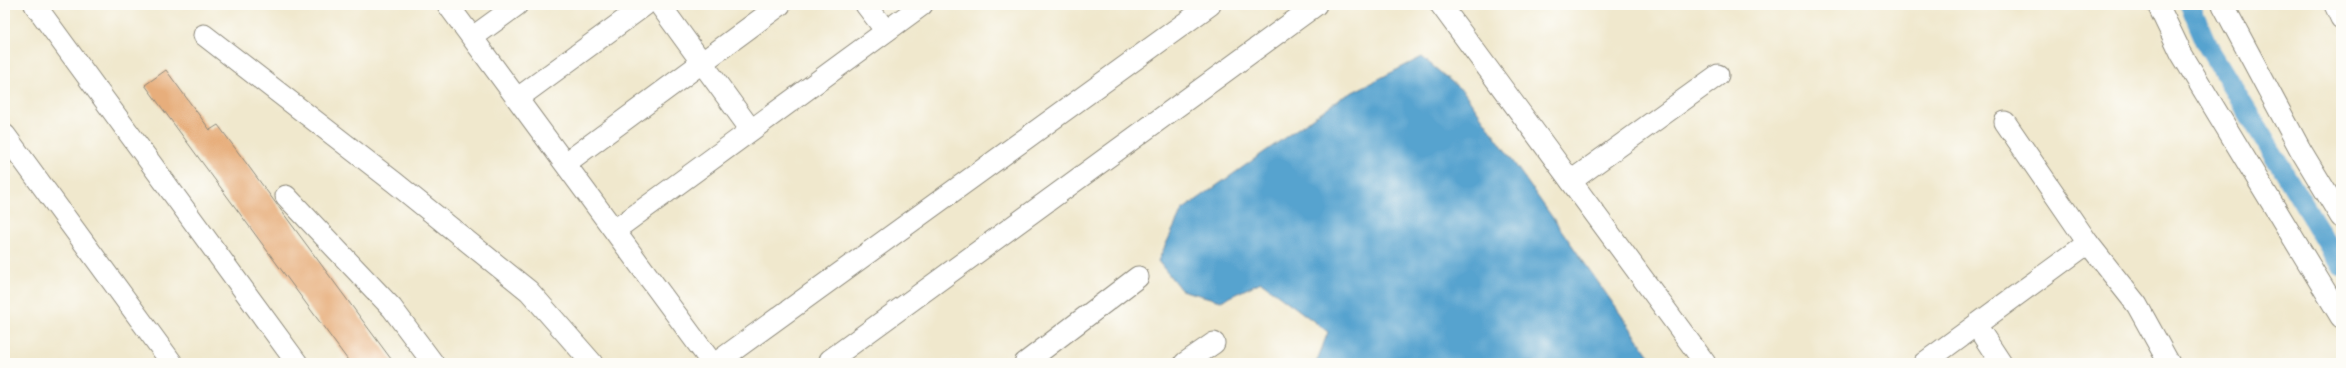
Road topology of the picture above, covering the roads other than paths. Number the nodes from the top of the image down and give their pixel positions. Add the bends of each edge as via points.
1 (35, 5) edge
2 (448, 5) edge
3 (517, 5) edge
4 (645, 5) edge
5 (660, 5) edge
6 (780, 5) edge
7 (866, 5) edge
8 (922, 5) edge
9 (1210, 5) edge
10 (1316, 5) edge
11 (1441, 5) edge
12 (2158, 5) edge
13 (2223, 5) edge
14 (2335, 5) edge
15 (2341, 18) edge
16 (886, 32) junction
17 (204, 35) dead end
18 (473, 38) junction
19 (701, 62) junction
20 (1718, 75) dead end
21 (518, 98) junction
22 (2005, 122) dead end
23 (751, 130) junction
24 (5, 135) edge
25 (566, 163) junction
26 (1571, 180) junction
27 (286, 196) dead end
28 (2341, 217) edge
29 (615, 230) junction
30 (2088, 243) junction
31 (1138, 277) dead end
32 (2341, 317) edge
33 (1976, 325) junction
34 (1214, 343) dead end
35 (172, 363) edge
36 (297, 363) edge
37 (434, 363) edge
38 (592, 363) edge
39 (712, 363) edge
40 (716, 363) edge
41 (832, 363) edge
42 (1025, 363) edge
43 (1185, 363) edge
44 (1705, 363) edge
45 (1924, 363) edge
46 (2001, 363) edge
47 (2169, 363) edge

1 - 36 street
2 - 18 street
3 - 18 street
4 - 21 street
5 - 19 street
6 - 19 street
7 - 16 street
8 - 16 street
9 - 40 street
10 - 41 street via 830,360
11 - 26 street
12 - 32 street via 2181,53
13 - 28 street via 2300,149
14 - 15 street
16 - 23 street
17 - 38 street via 394,182 529,291
18 - 21 street
19 - 23 street
19 - 25 street
20 - 26 street
21 - 25 street
22 - 30 street
23 - 29 street
24 - 35 street
25 - 29 street
26 - 44 street
27 - 37 street via 392,308
29 - 39 street
30 - 33 street
30 - 47 street via 2136,305
31 - 42 street
33 - 45 street
33 - 46 street
34 - 43 street

